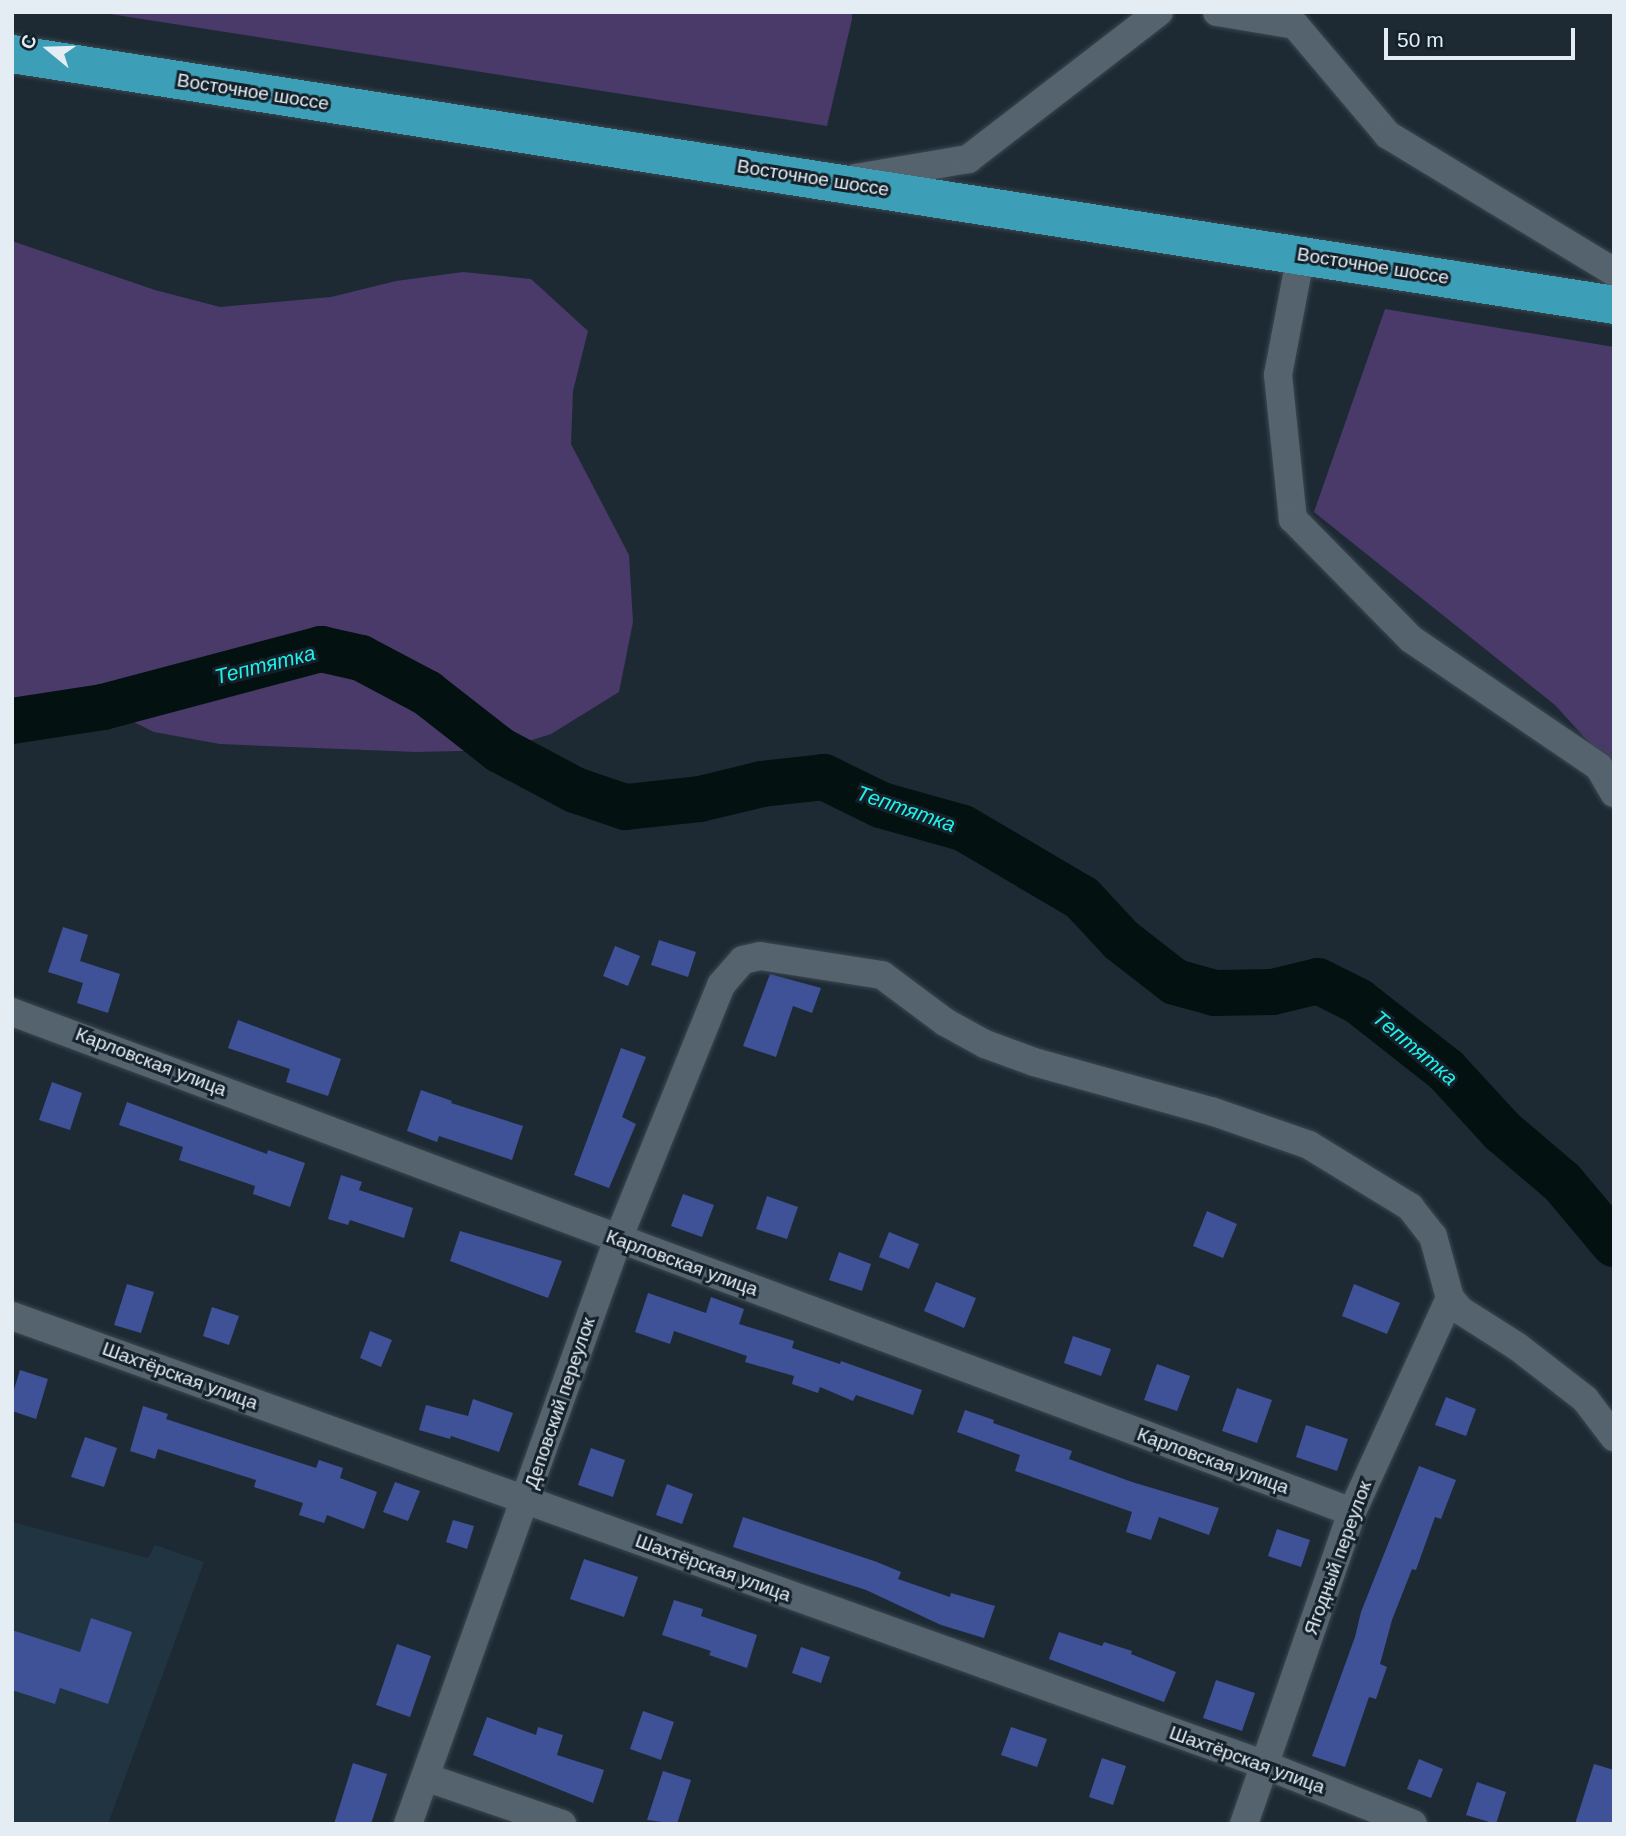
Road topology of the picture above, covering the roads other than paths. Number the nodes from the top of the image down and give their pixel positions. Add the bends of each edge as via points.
1 (1158, 12) edge
2 (1217, 12) edge
3 (12, 54) edge
4 (839, 181) junction
5 (1300, 254) junction
6 (1614, 272) edge
7 (1614, 305) edge
8 (1614, 793) edge
9 (12, 1012) edge
10 (618, 1239) junction
11 (1450, 1298) junction
12 (12, 1316) edge
13 (1614, 1437) edge
14 (526, 1502) junction
15 (1352, 1512) junction
16 (1265, 1765) junction
17 (425, 1777) junction
18 (408, 1824) edge
19 (562, 1824) edge
20 (1244, 1824) edge
21 (1413, 1824) edge

1 - 4 street via 968,159
2 - 6 street via 1295,25 1388,135
3 - 4 highway, Восточное шоссе
4 - 5 highway, Восточное шоссе
5 - 7 highway, Восточное шоссе
5 - 8 street via 1278,375 1293,519 1411,639 1599,767
9 - 10 street, Карловская улица
10 - 11 street, Деповский переулок via 721,985 743,960 760,957 882,975 945,1022 985,1044 1309,1145 1410,1207 1433,1236
10 - 14 street, Деповский переулок
10 - 15 street, Карловская улица
11 - 13 street via 1460,1310 1585,1399
11 - 15 street, Ягодный переулок
12 - 14 street, Шахтёрская улица
14 - 16 street, Шахтёрская улица
14 - 17 street, Деповский переулок
15 - 16 street, Ягодный переулок
16 - 20 street, Ягодный переулок
16 - 21 street, Шахтёрская улица
17 - 18 street, Деповский переулок
17 - 19 street

